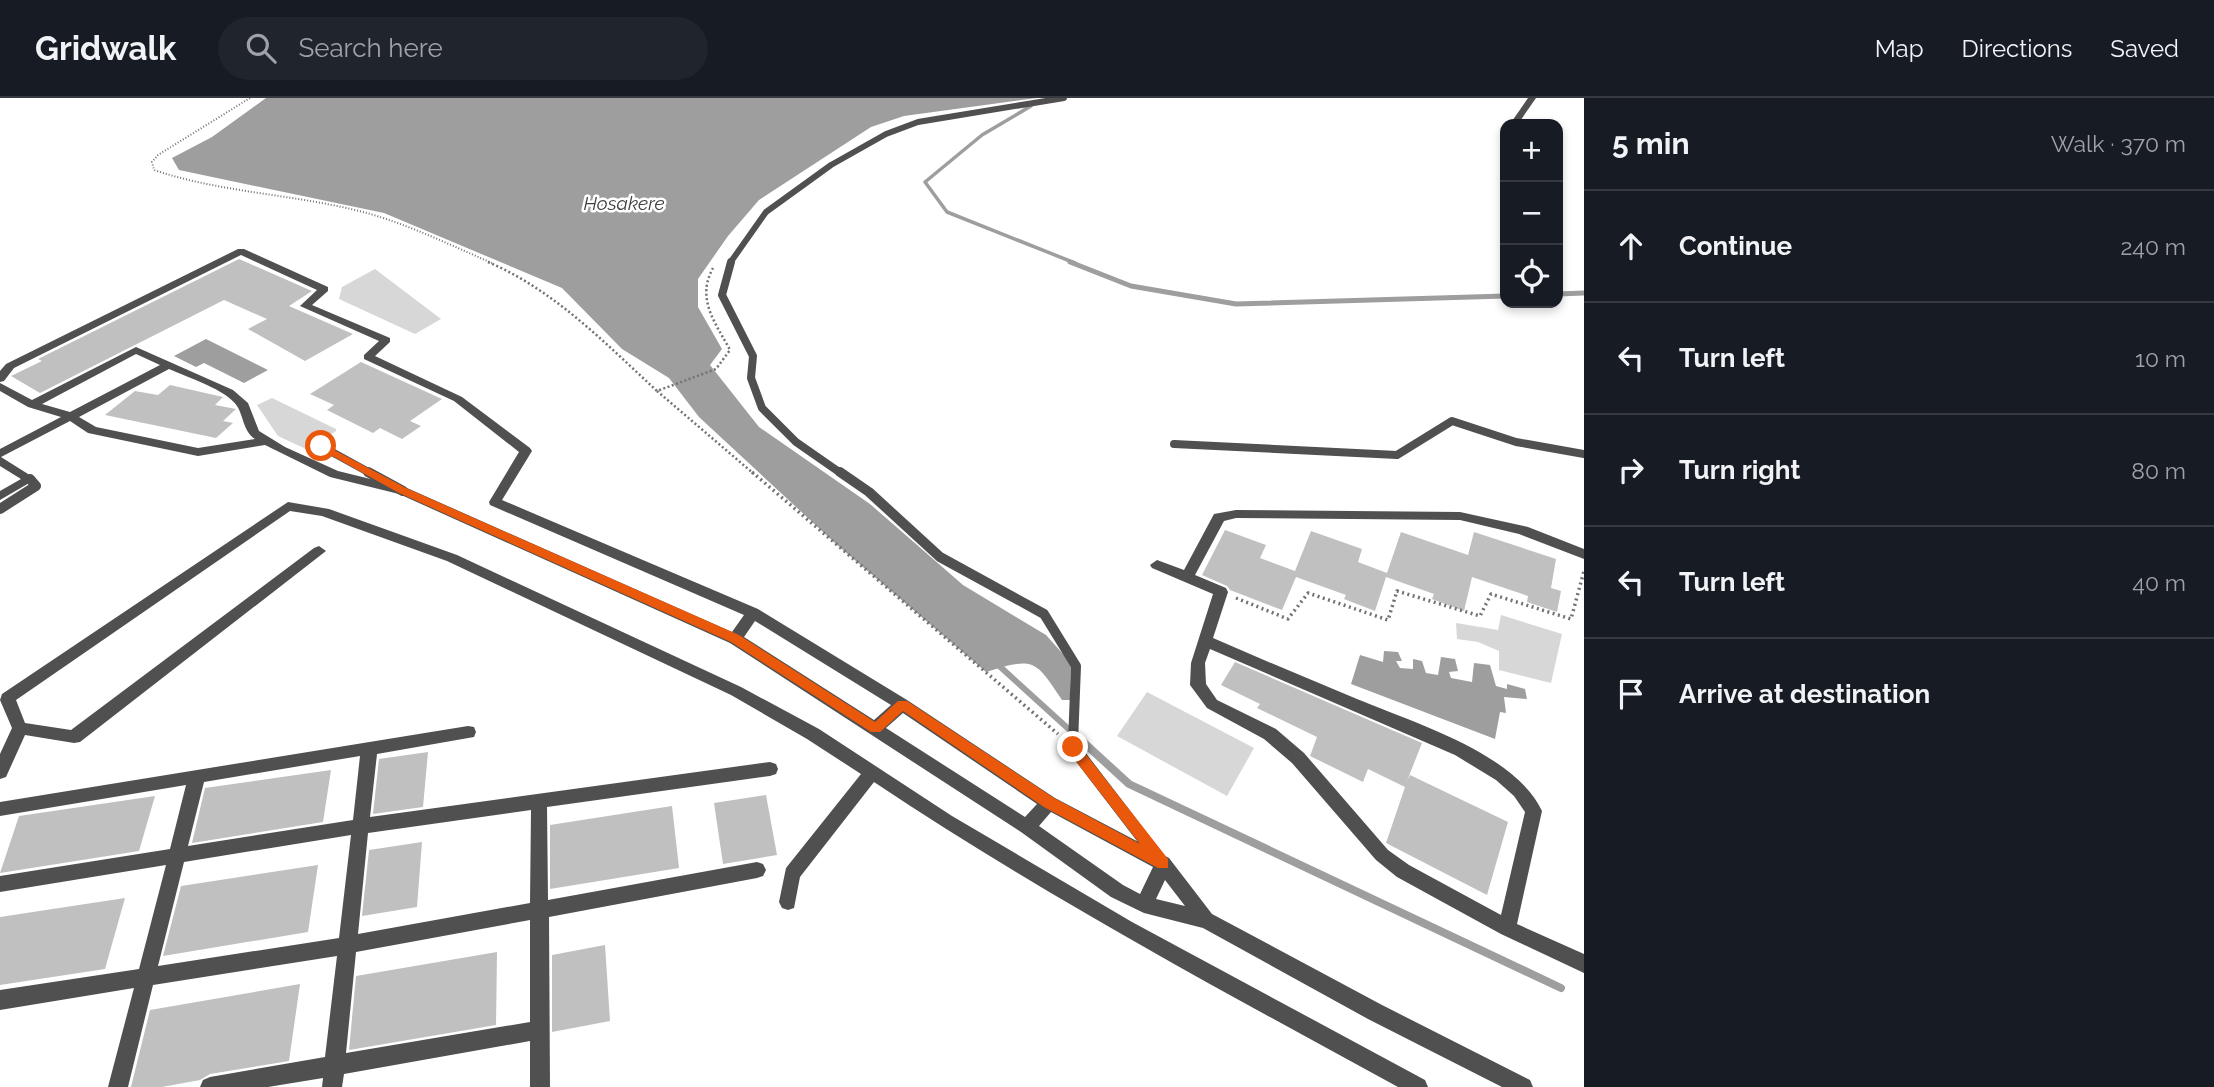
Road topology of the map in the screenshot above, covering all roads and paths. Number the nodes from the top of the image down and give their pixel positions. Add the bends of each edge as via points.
1 (250, 98) edge
2 (1064, 98) edge
3 (1532, 98) edge
4 (1517, 119) edge
5 (720, 259) dead end
6 (166, 366) junction
7 (0, 379) edge
8 (0, 386) edge
9 (657, 391) junction
10 (32, 405) junction
11 (71, 416) junction
12 (267, 441) junction
13 (1174, 444) dead end
14 (321, 446) dead end
15 (0, 454) edge
16 (1584, 454) edge
17 (0, 461) edge
18 (30, 479) junction
19 (403, 491) junction
20 (0, 496) edge
21 (0, 509) edge
22 (319, 551) dead end
23 (1584, 554) edge
24 (1157, 565) dead end
25 (1584, 571) edge
26 (1187, 577) junction
27 (1221, 592) junction
28 (753, 613) junction
29 (735, 639) junction
30 (1206, 641) junction
31 (3, 700) edge
32 (902, 704) junction
33 (20, 728) junction
34 (875, 729) junction
35 (468, 732) dead end
36 (1073, 747) junction
37 (369, 750) junction
38 (771, 769) dead end
39 (0, 772) edge
40 (872, 772) junction
41 (197, 776) junction
42 (539, 800) junction
43 (1049, 803) junction
44 (0, 808) edge
45 (362, 826) junction
46 (1027, 827) junction
47 (177, 856) junction
48 (1163, 864) junction
49 (757, 870) dead end
50 (0, 884) edge
51 (788, 902) dead end
52 (1144, 905) junction
53 (539, 911) junction
54 (1206, 920) junction
55 (1507, 929) junction
56 (348, 945) junction
57 (1584, 964) edge
58 (148, 976) junction
59 (0, 1000) edge
60 (539, 1030) junction
61 (335, 1064) junction
62 (118, 1087) edge
63 (210, 1087) edge
64 (332, 1087) edge
65 (540, 1087) edge
66 (1418, 1087) edge
67 (1523, 1087) edge

1 - 9 path via 158,155 152,162 154,170 190,182 362,212 508,270 572,313
2 - 36 lane via 918,122 831,165 766,212 731,260 722,295 753,356 751,378 762,408 796,442 869,492 940,558 1044,614 1076,666
3 - 4 street
5 - 9 path via 705,281 704,304 730,350 716,369
6 - 10 street via 136,351
6 - 11 street
6 - 12 street via 229,392 242,403 254,433
7 - 28 street via 10,366 241,251 324,289 305,306 387,340 368,357 458,399 526,451 495,502
8 - 10 street
9 - 36 path
10 - 11 street
11 - 12 street via 92,430 198,452
11 - 15 street
12 - 19 street via 334,474
13 - 16 lane via 1397,455 1452,421 1516,442
14 - 19 lane
17 - 18 street
18 - 20 street
18 - 21 lane via 36,486
19 - 29 street
22 - 33 street via 74,737
23 - 26 street via 1517,527 1461,516 1236,514 1220,517 1213,525
24 - 26 street
25 - 27 path via 1571,619 1491,594 1480,616 1396,591 1388,620 1308,593 1289,619
26 - 27 street
27 - 30 street
28 - 29 street
28 - 32 street
29 - 34 street
30 - 55 street via 1198,663 1198,685 1212,704 1270,734 1298,758 1382,855
30 - 55 street via 1461,750 1518,789 1534,811
31 - 33 street
31 - 40 street via 288,506 324,512 452,558 736,691
32 - 34 street
32 - 43 street
33 - 39 street
34 - 46 street
35 - 37 street
36 - 48 lane
37 - 41 street
37 - 45 street
38 - 42 street
40 - 51 street via 792,874
40 - 66 street via 1126,928
41 - 44 street
41 - 47 street
42 - 45 street
42 - 53 street
43 - 46 street
43 - 48 street
45 - 47 street
45 - 56 street
46 - 52 street
47 - 50 street
47 - 58 street
48 - 52 street
48 - 54 street
49 - 53 street
52 - 54 street
53 - 56 street
53 - 60 street
54 - 67 street
55 - 57 street
56 - 58 street
56 - 61 street
58 - 59 street
58 - 62 street
60 - 61 street
60 - 65 street
61 - 63 street
61 - 64 street

